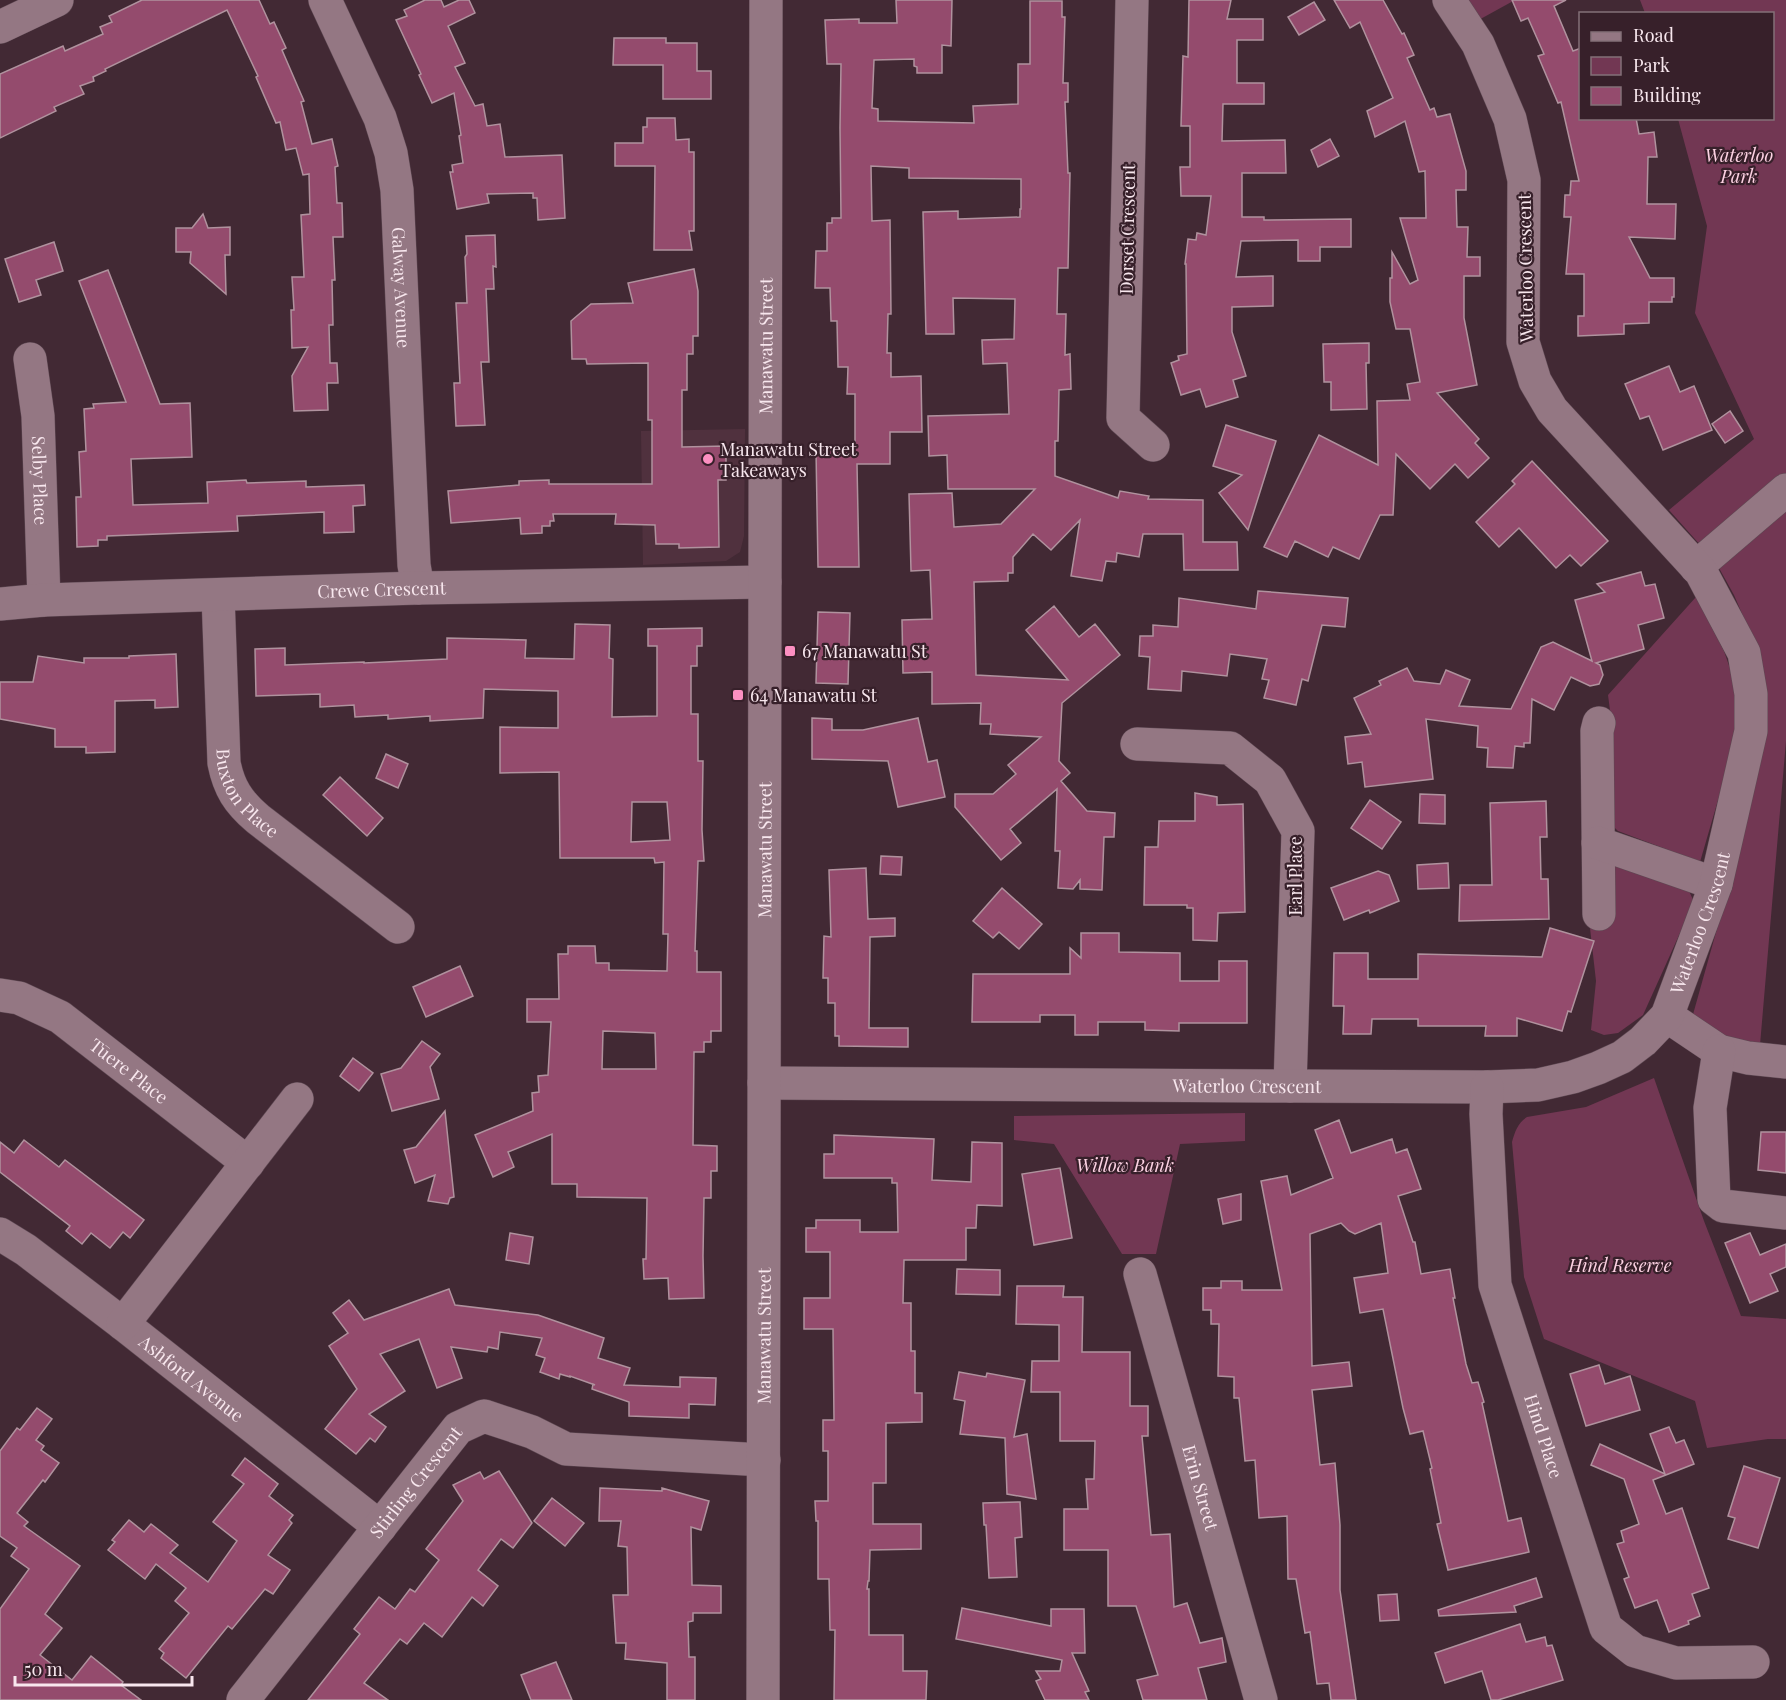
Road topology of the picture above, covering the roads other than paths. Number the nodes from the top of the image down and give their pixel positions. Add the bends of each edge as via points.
1 (57, 0) edge
2 (325, 0) edge
3 (766, 0) edge
4 (1132, 0) edge
5 (1449, 0) edge
6 (0, 27) edge
7 (30, 359) dead end
8 (1153, 444) dead end
9 (1786, 490) edge
10 (1696, 567) junction
11 (765, 582) junction
12 (418, 588) junction
13 (218, 595) junction
14 (44, 600) junction
15 (0, 604) edge
16 (1599, 723) dead end
17 (1137, 744) dead end
18 (1598, 843) junction
19 (1716, 884) junction
20 (1599, 914) dead end
21 (398, 927) dead end
22 (0, 995) edge
23 (1667, 1016) junction
24 (1719, 1051) junction
25 (1786, 1062) edge
26 (764, 1083) junction
27 (1290, 1086) junction
28 (1487, 1087) junction
29 (297, 1099) dead end
30 (248, 1163) junction
31 (1786, 1213) edge
32 (0, 1234) edge
33 (1140, 1274) dead end
34 (123, 1324) junction
35 (764, 1460) junction
36 (380, 1527) junction
37 (1753, 1662) dead end
38 (243, 1700) edge
39 (763, 1700) edge
40 (1262, 1700) edge

1 - 6 street
2 - 12 street, Galway Avenue via 380,118 397,190
3 - 11 street, Manawatu Street
4 - 8 street, Dorset Crescent via 1123,418
5 - 10 street, Waterloo Crescent via 1478,44 1510,119 1524,180 1523,342 1534,381 1552,410
7 - 14 street, Selby Place via 38,416
9 - 10 street
10 - 19 street, Waterloo Crescent via 1744,653 1751,694 1751,731
11 - 12 street, Crewe Crescent
11 - 26 street, Manawatu Street
12 - 13 street, Crewe Crescent
13 - 14 street, Crewe Crescent
13 - 21 street, Buxton Place via 224,763 232,789 243,807
14 - 15 street, Crewe Crescent
16 - 18 street
17 - 27 street, Earl Place via 1230,748 1270,780 1298,831
18 - 19 street
18 - 20 street
19 - 23 street, Waterloo Crescent
22 - 30 street, Tūere Place via 19,998 60,1017
23 - 24 street
23 - 28 street, Waterloo Crescent via 1622,1057 1598,1068 1538,1085
24 - 25 street
24 - 31 street via 1710,1108 1714,1199 1723,1206
26 - 27 street, Waterloo Crescent
26 - 35 street, Manawatu Street
27 - 28 street, Waterloo Crescent
28 - 37 street, Hind Place via 1495,1285 1606,1628 1635,1651 1676,1663
29 - 30 street
30 - 34 street
32 - 34 street, Ashford Avenue
33 - 40 street, Erin Street
34 - 36 street, Ashford Avenue
35 - 36 street, Stirling Crescent via 566,1449 532,1432 484,1416 458,1428
35 - 39 street, Manawatu Street
36 - 38 street, Stirling Crescent

